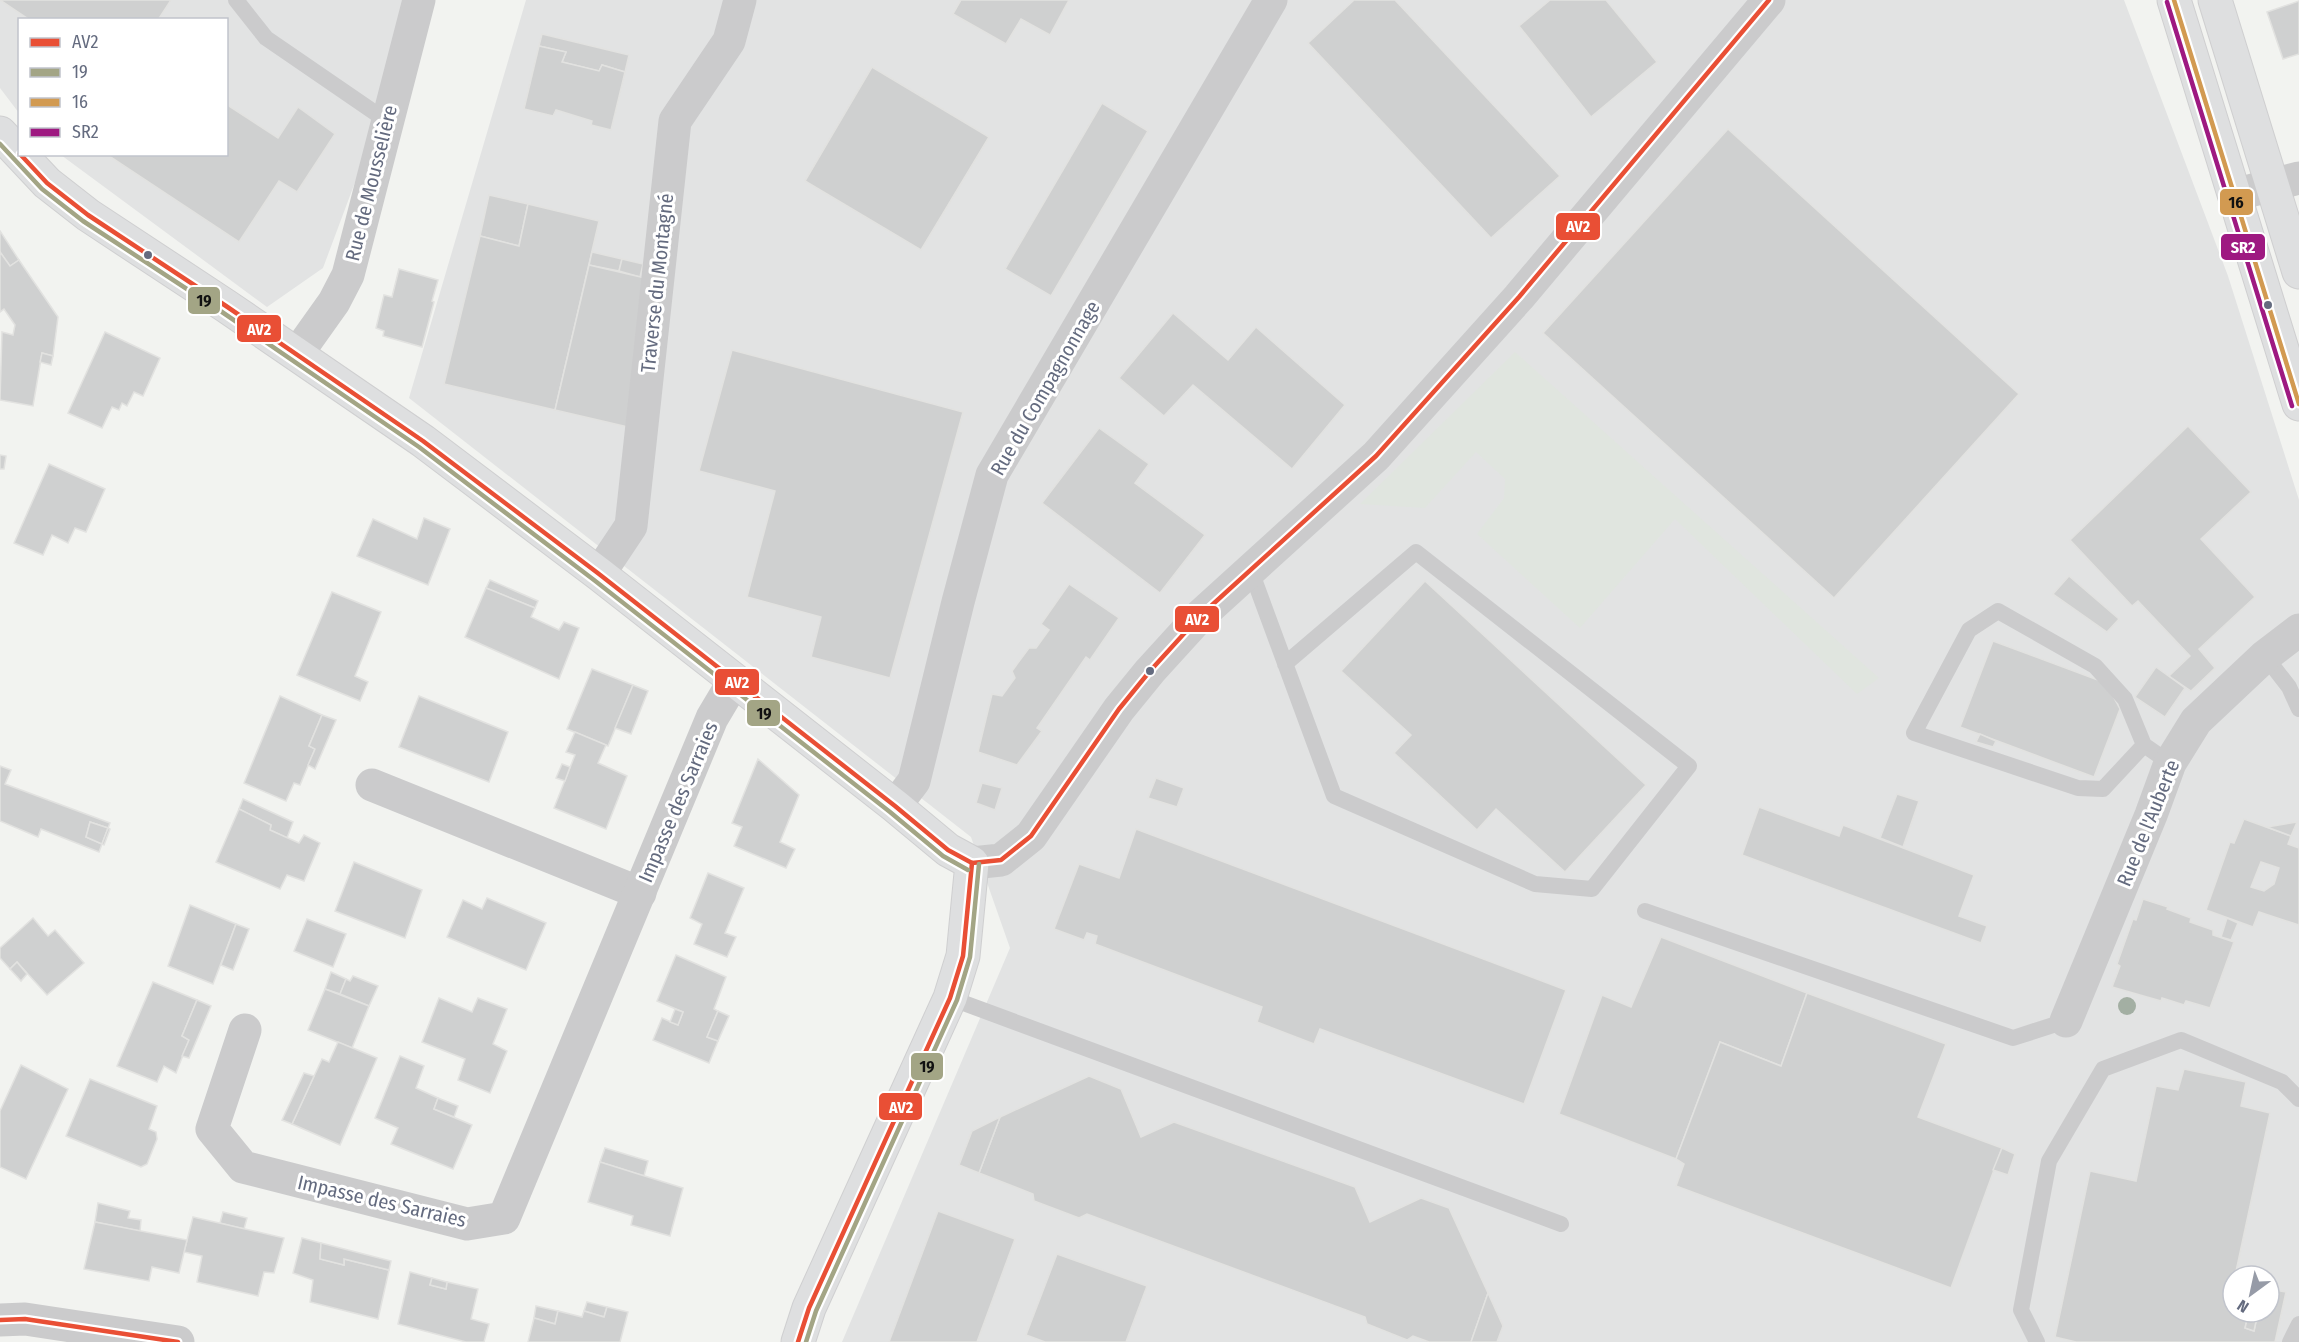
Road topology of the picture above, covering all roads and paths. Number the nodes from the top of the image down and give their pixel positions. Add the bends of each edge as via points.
1 (236, 0) edge
2 (419, 0) edge
3 (740, 0) edge
4 (1271, 0) edge
5 (1769, 0) edge
6 (2174, 0) edge
7 (2215, 0) edge
8 (387, 121) junction
9 (0, 133) edge
10 (18, 152) edge
11 (22, 156) edge
12 (2286, 182) edge
13 (2234, 195) junction
14 (2299, 272) edge
15 (297, 354) junction
16 (2299, 404) edge
17 (1251, 571) junction
18 (599, 574) junction
19 (2299, 630) edge
20 (2265, 656) junction
21 (1286, 664) junction
22 (734, 681) junction
23 (2299, 709) edge
24 (2157, 754) junction
25 (372, 785) dead end
26 (896, 806) junction
27 (972, 863) junction
28 (640, 893) junction
29 (1645, 911) dead end
30 (950, 998) junction
31 (2066, 1021) joint
32 (245, 1030) dead end
33 (2299, 1099) edge
34 (1561, 1224) dead end
35 (0, 1320) edge
36 (2299, 1324) edge
37 (178, 1342) edge
38 (798, 1342) edge
39 (2037, 1342) edge
40 (2290, 1342) edge

1 - 8 lane via 266,38
2 - 8 street, Rue de Mousselière
3 - 18 street, Traverse du Montagné via 729,41 675,121 630,526
4 - 26 street, Rue du Compagnonnage via 992,475 915,781
5 - 17 street via 1519,297 1384,447
6 - 13 street
7 - 12 street
8 - 15 street, Rue de Mousselière via 348,275
9 - 10 street
11 - 15 street via 47,183 88,215
12 - 13 street
12 - 14 street
13 - 16 street
15 - 18 street via 423,441
17 - 21 lane
17 - 27 street via 1201,615 1150,671 1031,836 1000,860
18 - 22 street
19 - 20 street, Rue de l'Auberte
20 - 23 lane via 2289,687
20 - 24 street, Rue de l'Auberte
21 - 21 lane via 1334,796 1535,884 1592,890 1689,766 1416,552
22 - 26 street
22 - 28 street, Impasse des Sarraies via 712,718
24 - 24 lane via 2125,699 2095,666 1998,611 1969,630 1914,733 2078,788 2103,789
24 - 31 street, Rue de l'Auberte via 2151,815
25 - 28 street, Impasse des Sarraies
26 - 27 street via 948,850
27 - 30 street via 963,956
28 - 32 street, Impasse des Sarraies via 504,1218 467,1224 243,1167 212,1129
29 - 31 lane via 2013,1038
30 - 34 lane
30 - 38 street via 809,1308
33 - 39 lane via 2282,1082 2181,1040 2103,1069 2049,1161 2021,1310
35 - 37 street via 25,1319
36 - 40 lane

